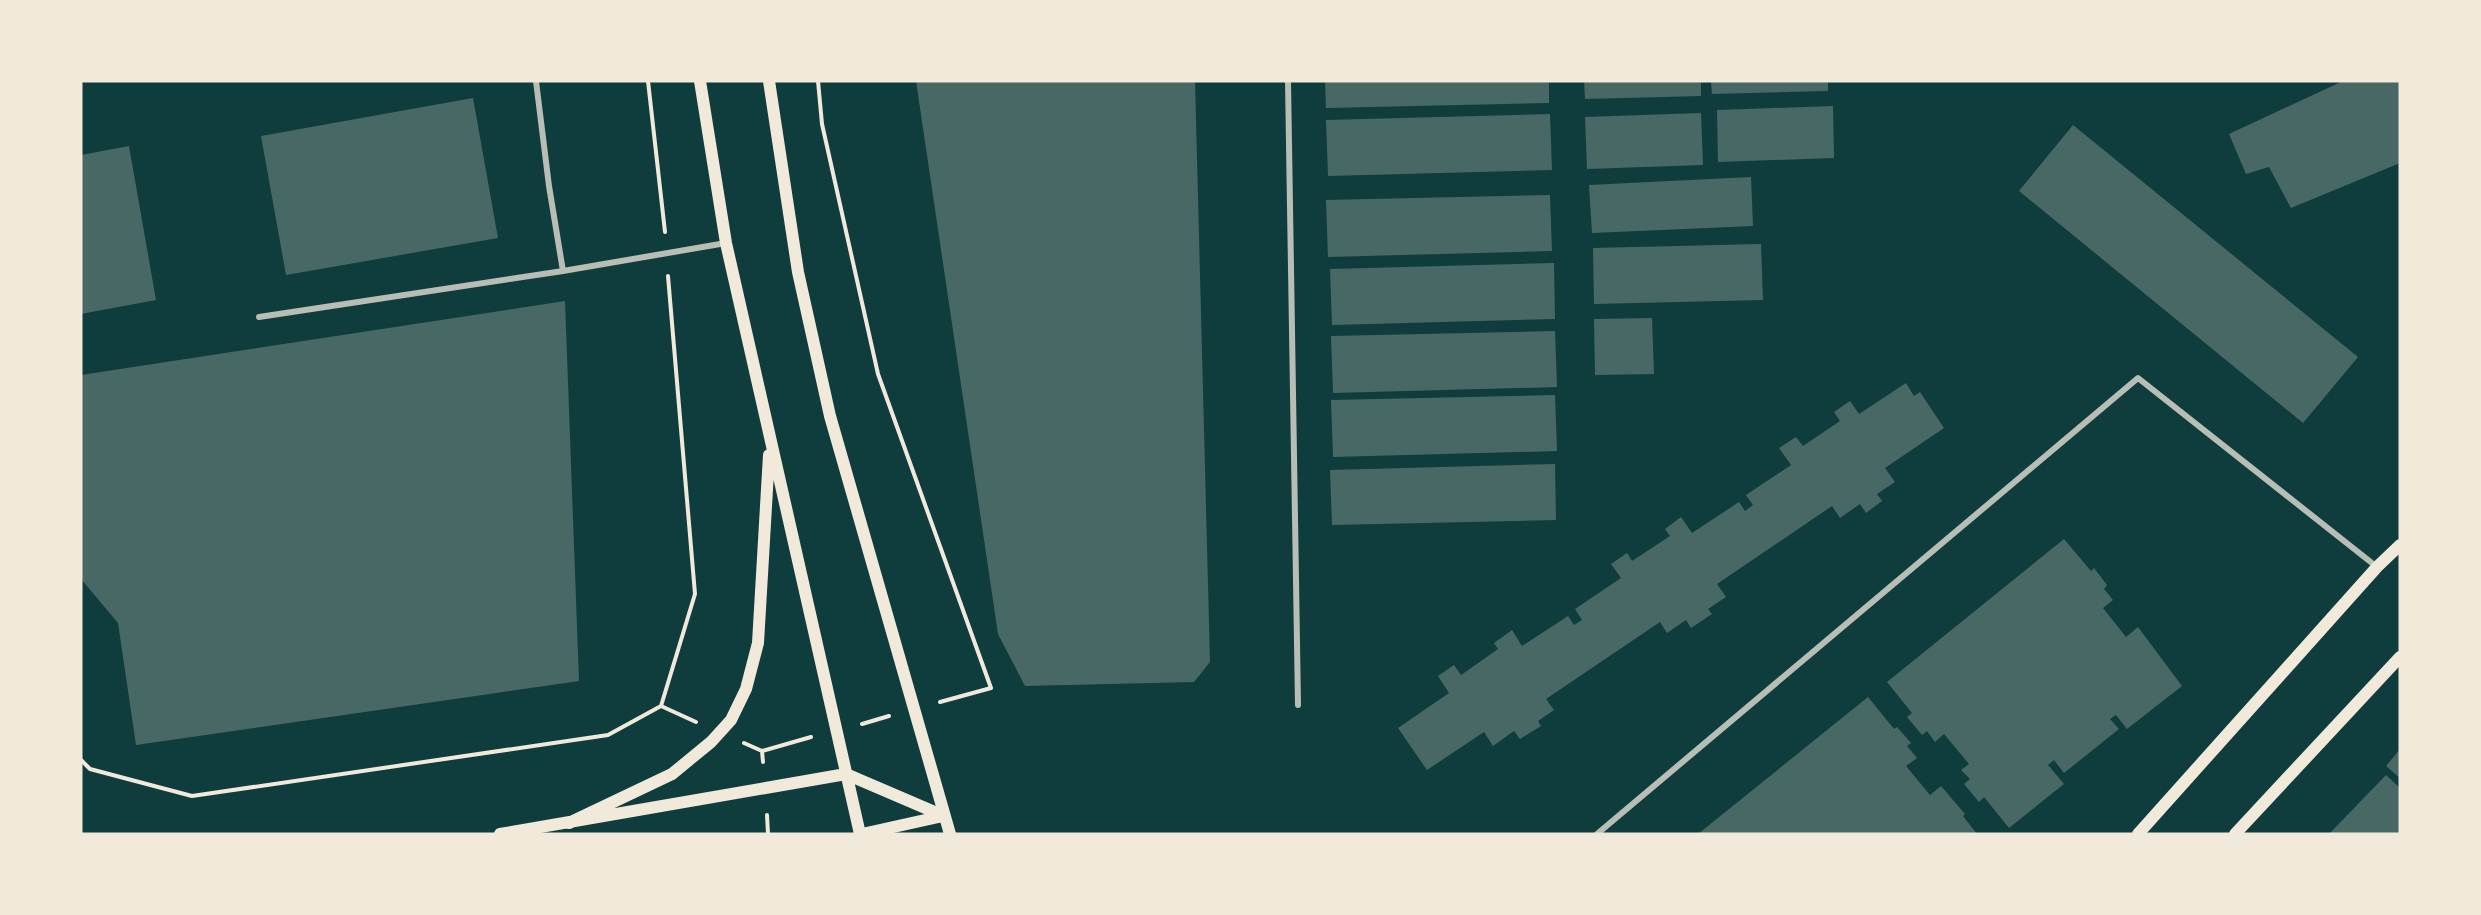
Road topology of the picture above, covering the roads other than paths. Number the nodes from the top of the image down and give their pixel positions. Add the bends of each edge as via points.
1 (536, 81) edge
2 (700, 81) edge
3 (769, 81) edge
4 (1288, 81) edge
5 (726, 243) junction
6 (564, 271) junction
7 (259, 317) dead end
8 (770, 438) junction
9 (2400, 545) edge
10 (2377, 567) junction
11 (2400, 657) edge
12 (1298, 705) dead end
13 (846, 774) junction
14 (944, 816) junction
15 (569, 823) junction
16 (500, 834) edge
17 (861, 834) edge
18 (944, 834) edge
19 (950, 834) edge
20 (1597, 834) edge
21 (2138, 834) edge
22 (2235, 834) edge

1 - 6 street
2 - 5 main road
3 - 14 main road via 798,272 830,416
4 - 12 street
5 - 6 street
5 - 8 main road
6 - 7 street
8 - 13 main road
8 - 15 main road via 758,643 746,689 731,720 672,774
9 - 10 main road
10 - 20 street via 2138,378
10 - 21 main road
11 - 22 main road
13 - 14 main road
13 - 15 main road
13 - 17 main road
14 - 17 main road
14 - 18 main road
14 - 19 main road
15 - 16 main road

